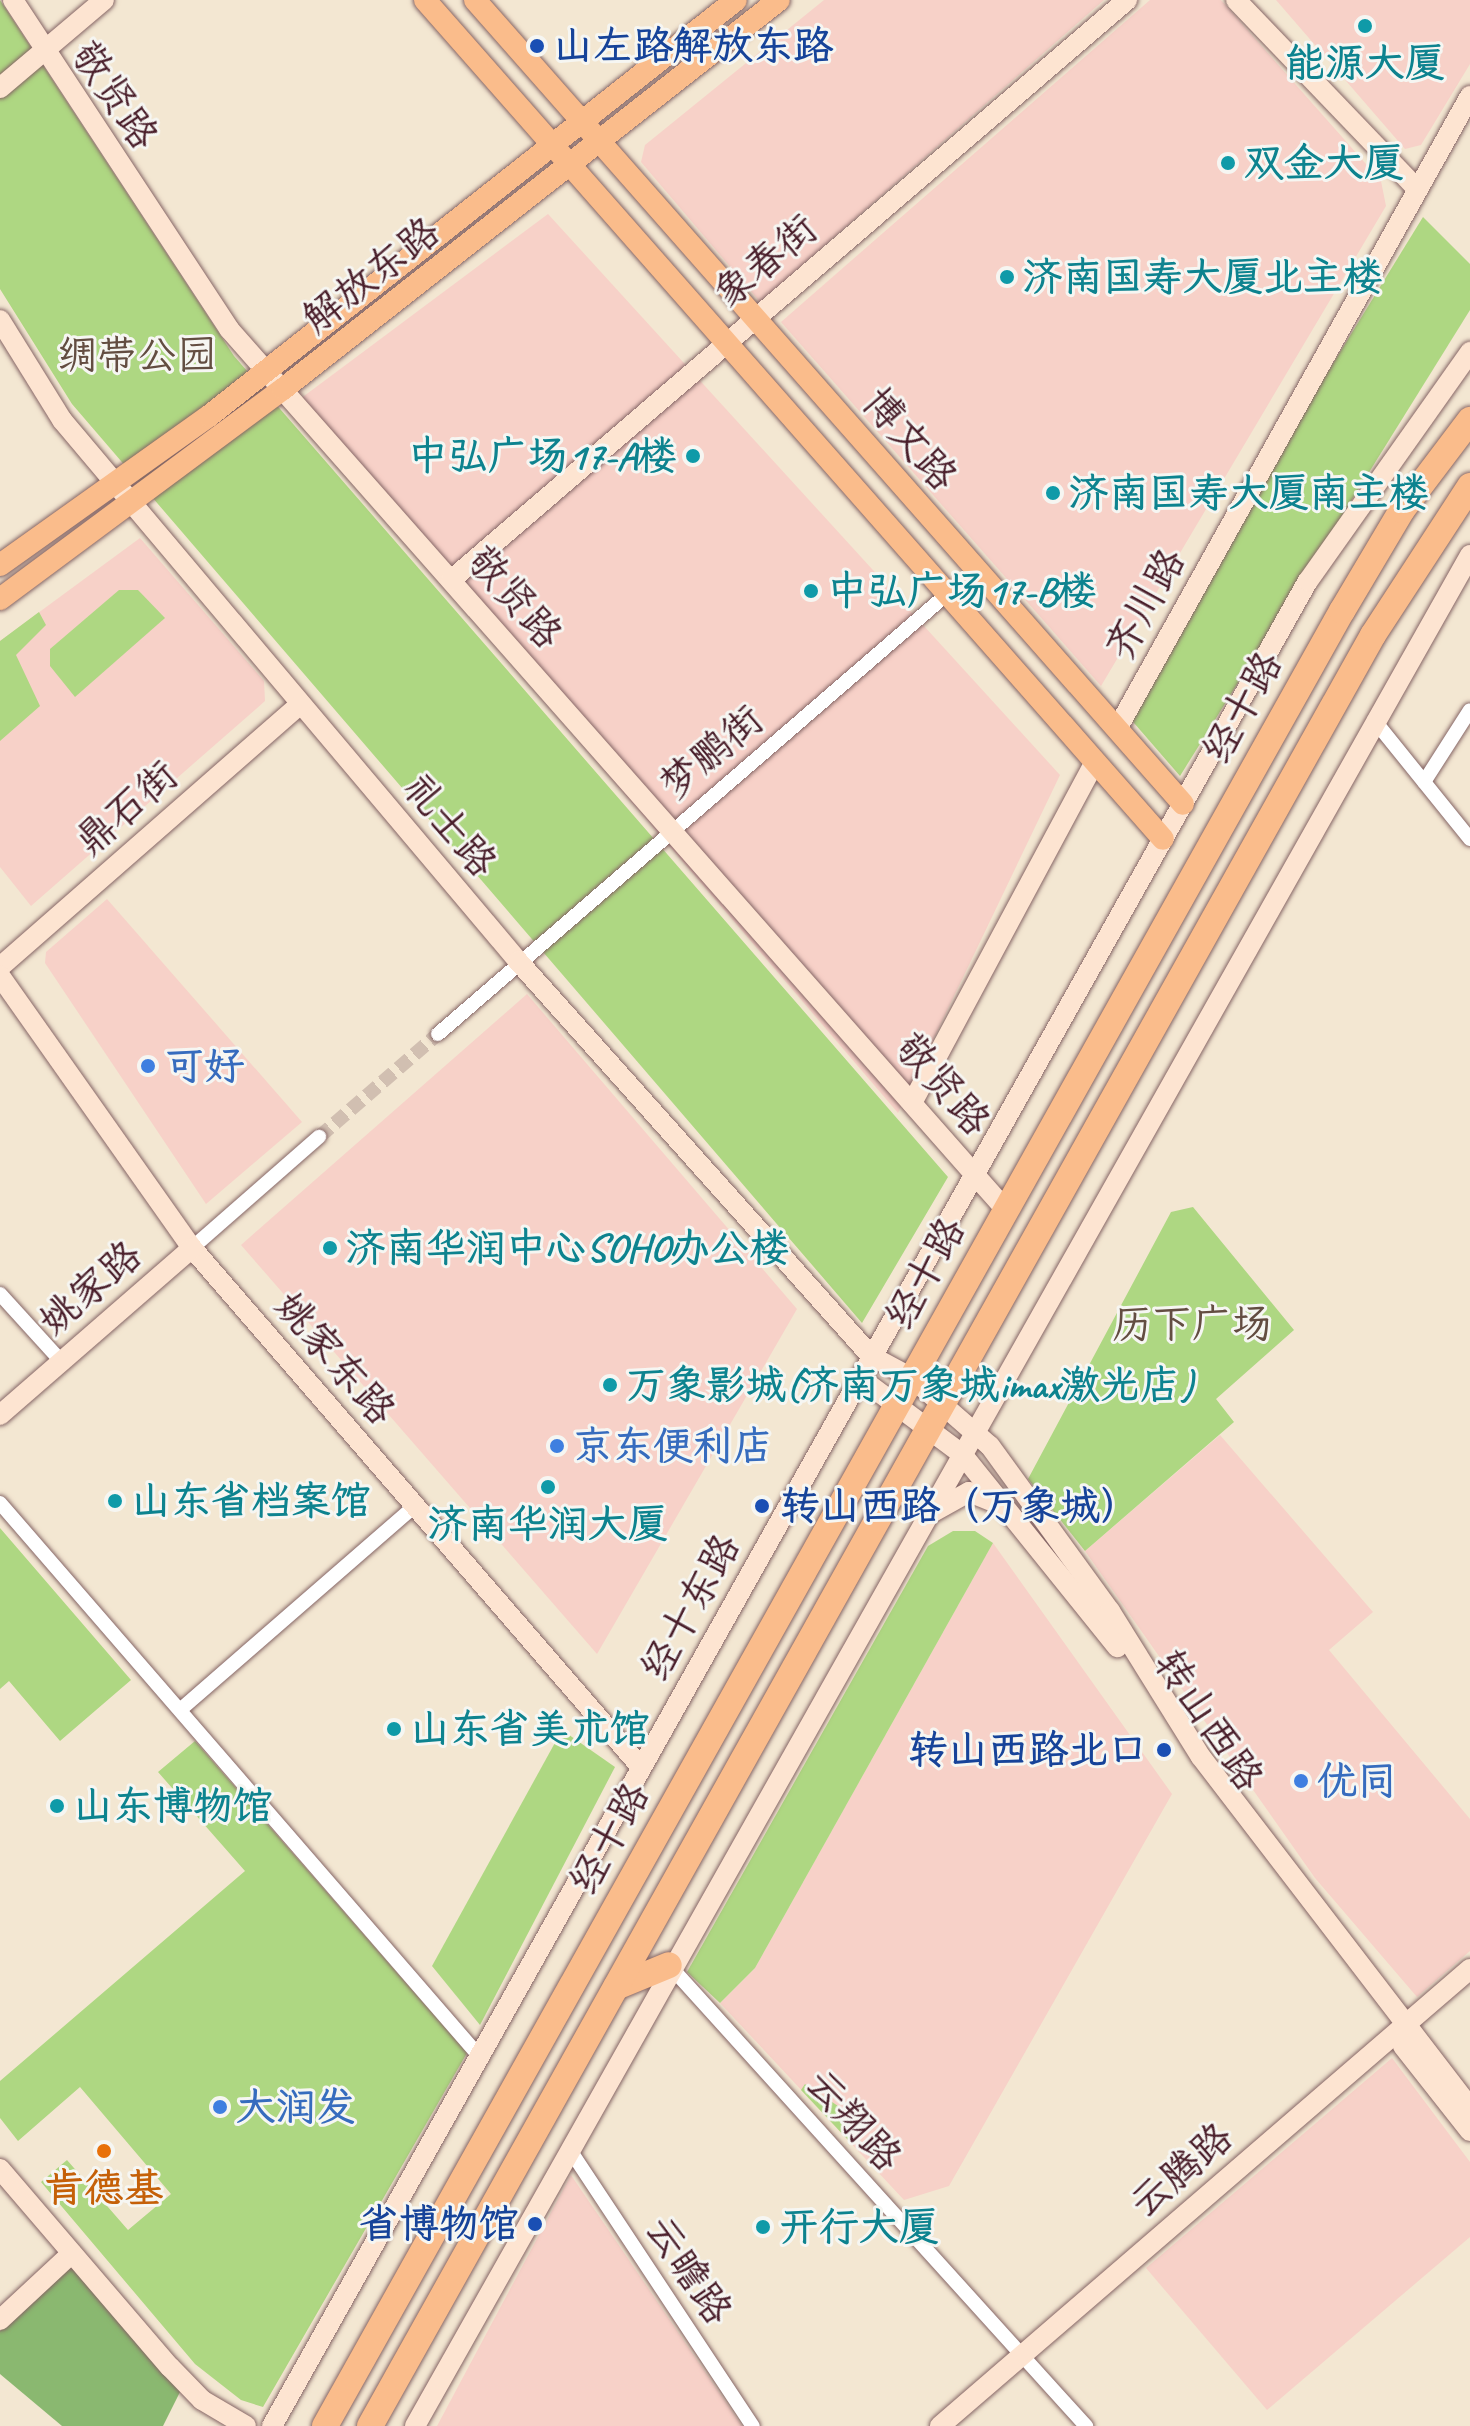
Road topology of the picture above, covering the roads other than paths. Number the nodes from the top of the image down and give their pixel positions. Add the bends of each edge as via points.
1 (13, 0) edge
2 (104, 0) edge
3 (425, 0) edge
4 (475, 0) edge
5 (736, 0) edge
6 (779, 0) edge
7 (1127, 0) edge
8 (1236, 0) edge
9 (43, 52) junction
10 (0, 88) edge
11 (1470, 96) edge
12 (585, 119) junction
13 (599, 139) junction
14 (551, 147) junction
15 (568, 166) junction
16 (1417, 189) junction
17 (755, 317) junction
18 (0, 320) edge
19 (723, 344) junction
20 (1470, 352) edge
21 (266, 371) junction
22 (283, 389) junction
23 (1470, 420) edge
24 (116, 484) junction
25 (1470, 486) edge
26 (130, 502) junction
27 (1470, 555) edge
28 (1, 563) edge
29 (451, 580) junction
30 (946, 595) junction
31 (0, 599) edge
32 (300, 704) junction
33 (1470, 710) edge
34 (1374, 720) junction
35 (1117, 729) junction
36 (1095, 762) junction
37 (1424, 782) junction
38 (1183, 804) junction
39 (670, 829) junction
40 (1163, 839) junction
41 (1470, 839) edge
42 (518, 961) junction
43 (0, 967) edge
44 (0, 976) edge
45 (438, 1034) tunnel mouth
46 (912, 1103) junction
47 (319, 1137) tunnel mouth
48 (975, 1175) junction
49 (1006, 1210) junction
50 (192, 1248) junction
51 (0, 1294) edge
52 (871, 1356) junction
53 (61, 1361) junction
54 (860, 1378) junction
55 (912, 1378) junction
56 (943, 1402) junction
57 (898, 1406) junction
58 (0, 1415) edge
59 (929, 1429) junction
60 (975, 1430) junction
61 (962, 1454) junction
62 (0, 1503) edge
63 (415, 1506) junction
64 (1015, 1513) junction
65 (927, 1517) junction
66 (180, 1710) junction
67 (641, 1767) junction
68 (669, 1965) junction
69 (1470, 1969) edge
70 (616, 1987) junction
71 (1399, 2030) junction
72 (479, 2056) junction
73 (1470, 2108) edge
74 (1470, 2131) edge
75 (570, 2150) junction
76 (0, 2169) edge
77 (72, 2253) junction
78 (0, 2320) edge
79 (1024, 2353) junction
80 (246, 2426) edge
81 (272, 2426) edge
82 (325, 2426) edge
83 (370, 2426) edge
84 (415, 2426) edge
85 (753, 2426) edge
86 (940, 2426) edge
87 (1086, 2426) edge

1 - 9 main road, 敬贤路
2 - 9 main road
3 - 14 main road, 博文路
4 - 12 main road, 博文路
5 - 12 main road, 解放东路
6 - 13 main road, 解放东路
7 - 17 main road, 象春街
8 - 16 main road
9 - 10 main road
9 - 21 main road, 敬贤路 via 229,329
11 - 16 main road, 齐川路
12 - 13 main road, 博文路
12 - 14 main road, 解放东路
13 - 15 main road, 解放东路
13 - 17 main road, 博文路
14 - 15 main road, 博文路
14 - 21 main road, 解放东路
15 - 19 main road, 博文路
15 - 22 main road, 解放东路
16 - 35 main road, 齐川路
17 - 19 main road, 象春街
17 - 35 main road, 博文路
18 - 24 main road, 礼士路 via 62,420
19 - 29 main road, 象春街
19 - 30 main road, 博文路
20 - 38 main road, 经十路 via 1308,581
21 - 22 main road, 敬贤路
21 - 24 main road, 解放东路
22 - 26 main road, 解放东路
22 - 29 main road, 敬贤路
23 - 49 highway, 经十路 via 1402,510 1342,611
24 - 26 main road, 礼士路
24 - 28 main road, 解放东路
25 - 56 highway, 经十路 via 1373,635
26 - 31 main road, 解放东路
26 - 32 main road, 礼士路
27 - 34 main road
29 - 39 main road, 敬贤路
30 - 36 main road, 博文路
30 - 39 street, 梦鹏街
32 - 42 main road, 礼士路
32 - 43 main road, 鼎石街
33 - 37 street
34 - 37 street
34 - 60 main road
35 - 38 main road, 博文路
36 - 40 main road, 博文路
36 - 46 main road
37 - 41 street
38 - 40 main road, 经十路
39 - 42 street, 梦鹏街
39 - 46 main road, 敬贤路
40 - 48 main road, 经十路
42 - 45 street, 梦鹏街
42 - 52 main road, 礼士路
44 - 50 main road, 姚家东路
46 - 48 main road, 敬贤路
47 - 50 street
48 - 49 main road, 敬贤路
48 - 52 main road, 经十路
49 - 55 highway, 经十路
50 - 53 main road, 姚家路
50 - 63 main road, 姚家东路
51 - 53 street
52 - 54 main road, 经十东路
52 - 55 main road, 转山西路
53 - 58 main road, 姚家路
54 - 57 main road, 转山西路
54 - 67 main road, 经十东路
55 - 56 main road, 转山西路
55 - 57 highway, 经十路
56 - 59 highway, 经十路
56 - 60 main road, 转山西路
57 - 59 main road, 转山西路
57 - 82 highway, 经十路
59 - 61 main road, 转山西路
59 - 70 highway, 经十路
60 - 61 main road
60 - 71 main road, 转山西路 via 1075,1560 1201,1757
61 - 64 main road, 转山西路
61 - 65 main road
62 - 66 street
63 - 66 street
63 - 67 main road, 姚家东路
64 - 65 main road via 969,1492
64 - 71 main road, 转山西路
65 - 68 main road
66 - 72 street
67 - 72 main road, 经十路
68 - 70 highway
68 - 75 main road
68 - 79 street, 云翔路
69 - 71 main road, 云腾路
70 - 83 highway, 经十路
71 - 73 main road, 转山西路
71 - 74 main road, 转山西路
71 - 79 main road, 云腾路
72 - 81 main road, 经十路
75 - 84 main road
75 - 85 street, 云瞻路
76 - 77 main road
77 - 78 main road
77 - 80 main road via 202,2400
79 - 86 main road, 云腾路
79 - 87 street, 云翔路

